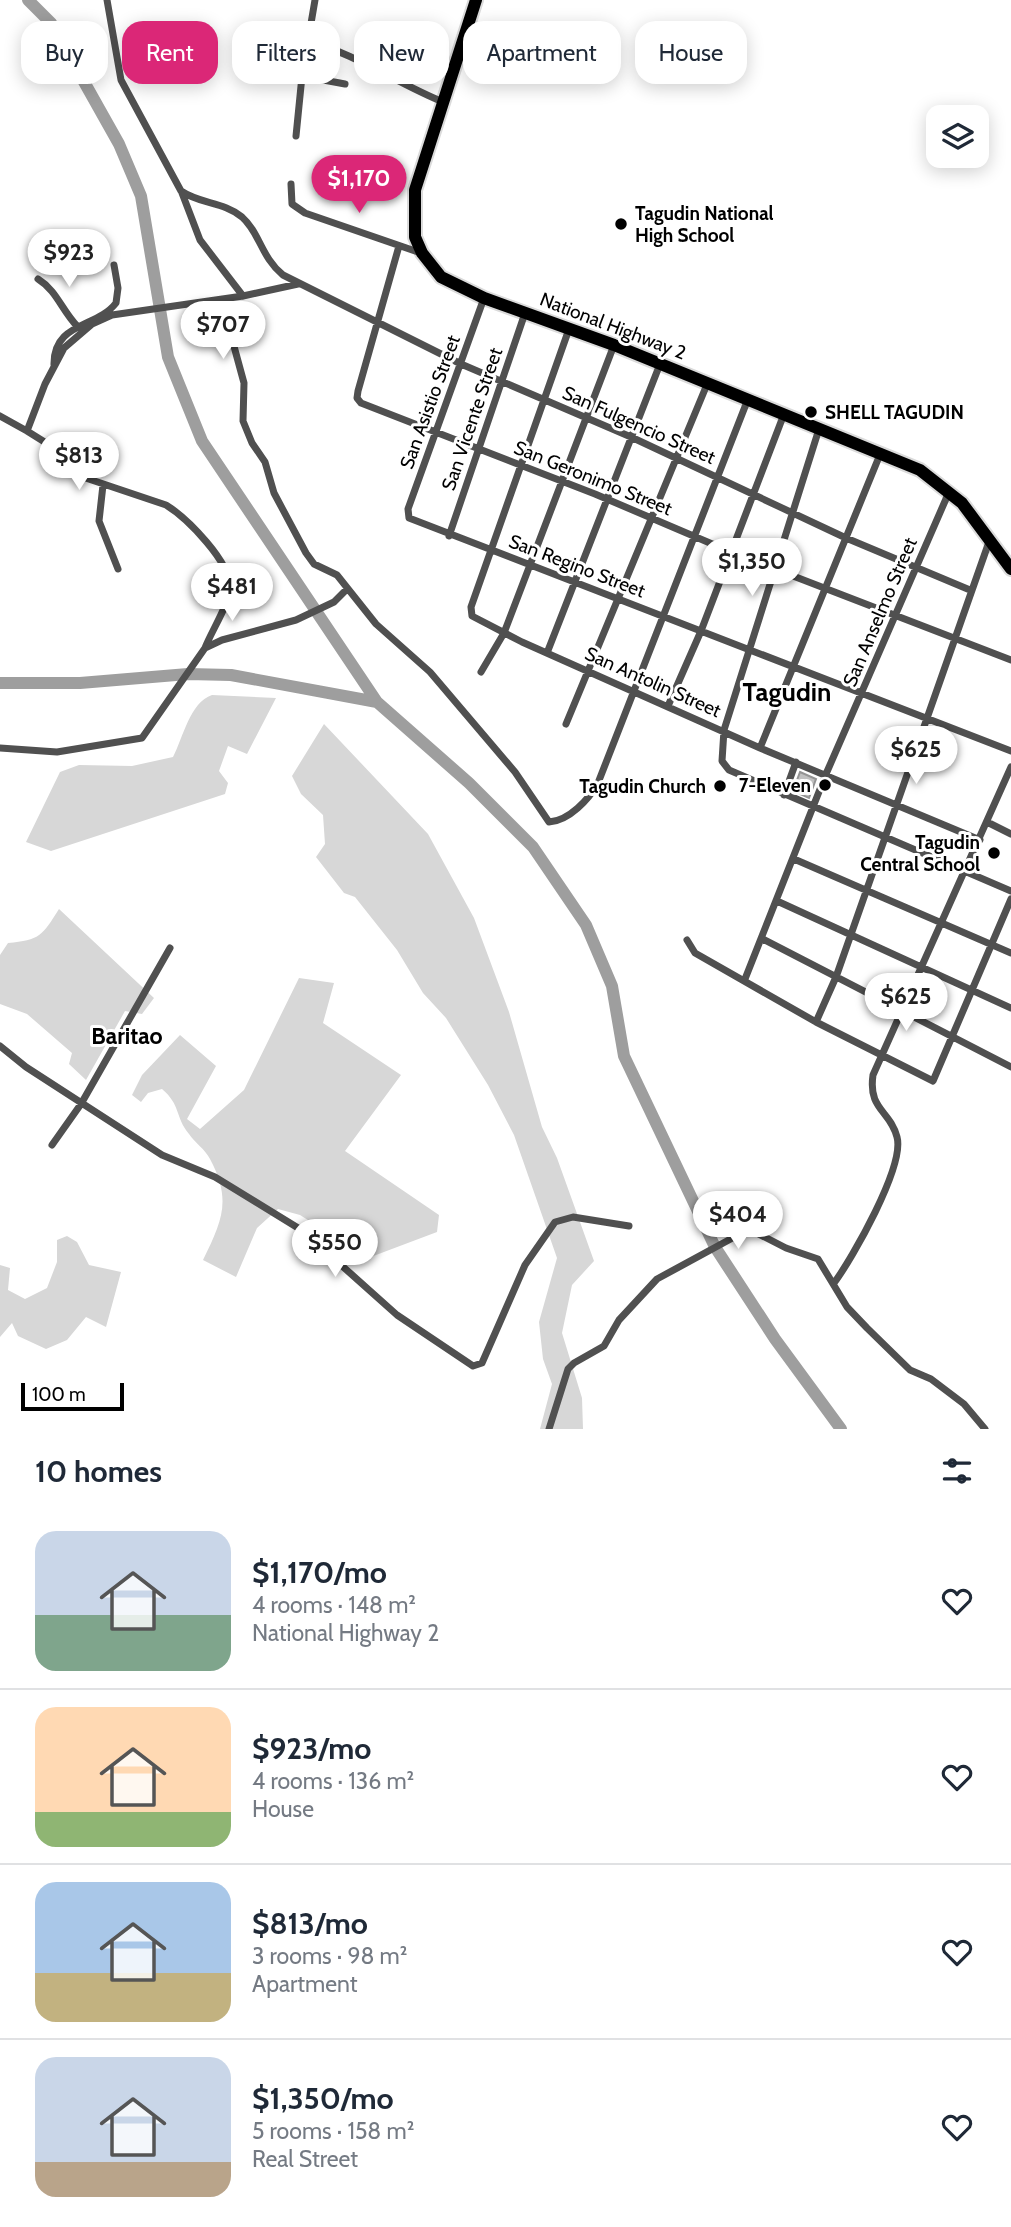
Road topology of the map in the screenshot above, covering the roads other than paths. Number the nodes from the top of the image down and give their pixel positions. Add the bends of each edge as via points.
1 (107, 0) edge
2 (315, 0) edge
3 (476, 0) edge
4 (311, 21) edge
5 (340, 52) edge
6 (340, 83) edge
7 (301, 84) edge
8 (345, 84) dead end
9 (443, 102) junction
10 (296, 136) dead end
11 (291, 184) dead end
12 (181, 191) junction
13 (399, 246) junction
14 (422, 253) junction
15 (114, 265) dead end
16 (37, 279) dead end
17 (298, 284) junction
18 (243, 296) junction
19 (484, 298) junction
20 (223, 299) junction
21 (525, 313) junction
22 (379, 322) junction
23 (77, 326) junction
24 (569, 329) junction
25 (614, 345) junction
26 (660, 363) junction
27 (461, 364) junction
28 (54, 366) junction
29 (502, 381) junction
30 (708, 383) junction
31 (748, 398) junction
32 (545, 400) junction
33 (784, 414) junction
34 (0, 416) edge
35 (585, 418) junction
36 (819, 428) junction
37 (27, 431) junction
38 (437, 433) junction
39 (631, 437) junction
40 (479, 449) junction
41 (881, 452) junction
42 (676, 458) junction
43 (520, 465) junction
44 (718, 478) junction
45 (562, 481) junction
46 (103, 485) junction
47 (950, 491) junction
48 (755, 495) junction
49 (608, 500) junction
50 (792, 512) junction
51 (407, 516) joint
52 (651, 518) junction
53 (449, 536) junction
54 (692, 537) junction
55 (846, 538) junction
56 (990, 539) junction
57 (492, 550) junction
58 (731, 552) junction
59 (530, 564) junction
60 (915, 566) junction
61 (776, 568) junction
62 (118, 569) dead end
63 (1011, 569) edge
64 (576, 581) junction
65 (826, 587) junction
66 (347, 589) junction
67 (970, 590) junction
68 (618, 597) junction
69 (896, 614) junction
70 (663, 616) junction
71 (701, 631) junction
72 (504, 633) junction
73 (954, 637) junction
74 (205, 649) junction
75 (750, 650) junction
76 (547, 653) junction
77 (1011, 660) edge
78 (793, 667) junction
79 (589, 671) junction
80 (481, 672) dead end
81 (634, 692) junction
82 (863, 695) junction
83 (668, 706) junction
84 (924, 719) junction
85 (566, 724) dead end
86 (724, 730) junction
87 (0, 748) edge
88 (760, 748) junction
89 (1011, 751) edge
90 (796, 762) junction
91 (1011, 767) edge
92 (826, 774) junction
93 (784, 795) junction
94 (895, 803) junction
95 (813, 808) junction
96 (987, 822) junction
97 (1011, 834) edge
98 (883, 838) junction
99 (980, 840) junction
100 (794, 859) junction
101 (966, 873) junction
102 (865, 888) junction
103 (1011, 891) edge
104 (1011, 900) edge
105 (777, 901) junction
106 (943, 923) junction
107 (849, 933) junction
108 (763, 939) junction
109 (687, 940) dead end
110 (992, 945) junction
111 (170, 948) dead end
112 (1011, 953) edge
113 (923, 967) junction
114 (835, 977) junction
115 (745, 979) junction
116 (973, 990) junction
117 (1011, 1008) edge
118 (901, 1011) junction
119 (816, 1022) junction
120 (953, 1038) junction
121 (0, 1046) edge
122 (880, 1057) junction
123 (1011, 1067) edge
124 (81, 1104) junction
125 (52, 1145) dead end
126 (629, 1226) dead end
127 (834, 1283) junction
128 (549, 1429) edge
129 (985, 1429) edge

1 - 12 street via 121,80
2 - 4 street
3 - 9 highway, National Highway 2
5 - 9 street
6 - 8 street
7 - 10 street
9 - 14 highway, National Highway 2 via 415,190 412,223
11 - 13 street via 292,204 305,213
12 - 17 street, San Fulgencio Street via 237,212 255,233 270,264
12 - 18 street via 200,240
13 - 14 street
13 - 22 street
14 - 19 highway, National Highway 2 via 441,277
15 - 23 street via 116,303
16 - 23 street via 52,288
17 - 18 street
17 - 22 street, San Fulgencio Street
18 - 20 street
19 - 21 highway, National Highway 2
19 - 27 street, San Asistio Street
20 - 28 street via 101,319 76,336
20 - 66 street via 244,383 243,421 252,443 306,553 314,564 337,575
21 - 24 highway, National Highway 2
21 - 29 street, San Vicente Street
22 - 27 street, San Fulgencio Street
22 - 38 street, San Geronimo Street via 359,401
23 - 28 street via 57,347
24 - 25 highway, National Highway 2
24 - 32 street
25 - 26 highway, National Highway 2
25 - 35 street
26 - 30 highway, National Highway 2
26 - 39 street
27 - 29 street, San Fulgencio Street
27 - 38 street, San Asistio Street
28 - 37 street
29 - 32 street, San Fulgencio Street
29 - 40 street, San Vicente Street
30 - 31 highway, National Highway 2
30 - 42 street
31 - 33 highway, National Highway 2
31 - 44 street
32 - 35 street, San Fulgencio Street
32 - 43 street
33 - 36 highway, National Highway 2
33 - 48 street
34 - 37 street
35 - 39 street, San Fulgencio Street
35 - 45 street
36 - 41 highway, National Highway 2
36 - 50 street
37 - 46 street via 51,446 50,466
38 - 40 street, San Geronimo Street
38 - 51 street, San Asistio Street
39 - 42 street, San Fulgencio Street
39 - 49 street
40 - 43 street, San Geronimo Street
40 - 53 street, San Vicente Street
41 - 47 highway, National Highway 2 via 920,470
41 - 55 street
42 - 44 street, San Fulgencio Street
42 - 52 street
43 - 45 street, San Geronimo Street
43 - 57 street
44 - 48 street, San Fulgencio Street
44 - 54 street
45 - 49 street, San Geronimo Street
45 - 59 street
46 - 62 street via 99,521
46 - 74 street via 180,514 219,560 230,589
47 - 56 highway, National Highway 2
47 - 60 street, San Anselmo Street
48 - 50 street, San Fulgencio Street
48 - 58 street
49 - 52 street, San Geronimo Street
49 - 64 street
50 - 55 street, San Fulgencio Street
50 - 61 street
51 - 53 street, San Regino Street
52 - 54 street, San Geronimo Street
52 - 68 street
53 - 57 street, San Regino Street
54 - 58 street, San Geronimo Street
54 - 70 street
55 - 60 street, San Fulgencio Street
55 - 65 street
56 - 63 highway, National Highway 2
56 - 67 street
57 - 59 street, San Regino Street
57 - 72 street, San Antolin Street via 471,613
58 - 61 street, San Geronimo Street
58 - 71 street
59 - 64 street, San Regino Street
59 - 72 street
60 - 67 street, San Fulgencio Street
60 - 69 street, San Anselmo Street
61 - 65 street, San Geronimo Street
61 - 75 street
64 - 68 street, San Regino Street
64 - 76 street
65 - 69 street, San Geronimo Street
65 - 78 street
66 - 74 street via 334,601 296,620
66 - 81 street via 376,624 430,672 515,772 546,821 557,822 592,794
67 - 73 street
68 - 70 street, San Regino Street
68 - 79 street
69 - 73 street, San Geronimo Street
69 - 82 street, San Anselmo Street
70 - 71 street, San Regino Street
70 - 81 street
71 - 75 street, San Regino Street
71 - 83 street
72 - 76 street, San Antolin Street
72 - 80 street
73 - 77 street, San Geronimo Street
73 - 84 street
74 - 87 street via 142,738 57,751
75 - 78 street, San Regino Street
75 - 86 street
76 - 79 street, San Antolin Street
78 - 82 street, San Regino Street
78 - 88 street
79 - 81 street, San Antolin Street
79 - 85 street
81 - 83 street, San Antolin Street
82 - 84 street, San Regino Street
82 - 92 street, San Anselmo Street
83 - 86 street, San Antolin Street
84 - 89 street, San Regino Street
84 - 94 street
86 - 88 street, San Antolin Street
86 - 93 street via 724,766
88 - 90 street, San Antolin Street
90 - 92 street, San Antolin Street
90 - 93 street
91 - 96 street
92 - 94 street, San Antolin Street
92 - 95 street, San Anselmo Street
93 - 95 street
94 - 98 street
94 - 99 street, San Antolin Street
95 - 98 street
95 - 100 street, San Anselmo Street
96 - 97 street
96 - 99 street
98 - 101 street
98 - 102 street
99 - 101 street
100 - 102 street
100 - 105 street, San Anselmo Street
101 - 103 street
101 - 106 street
102 - 106 street
102 - 107 street
104 - 110 street
105 - 107 street
105 - 108 street, San Anselmo Street
106 - 110 street
106 - 113 street
107 - 113 street
107 - 114 street
108 - 114 street
108 - 115 street, San Anselmo Street
109 - 115 street via 695,953
110 - 112 street
110 - 116 street
111 - 124 street
113 - 116 street
113 - 118 street
114 - 118 street
114 - 119 street
115 - 119 street
116 - 117 street
116 - 120 street
118 - 120 street
118 - 122 street
119 - 122 street
120 - 122 street via 933,1081
120 - 123 street
121 - 124 street
122 - 127 street via 872,1095 897,1135 898,1152 855,1254
124 - 125 street
124 - 126 street via 162,1155 215,1177 303,1231 397,1315 473,1366 481,1363 525,1265 555,1222 573,1217
127 - 128 street via 818,1259 755,1231 743,1231 657,1279 619,1320 604,1346 574,1363 564,1378
127 - 129 street via 847,1307 902,1362 964,1404

